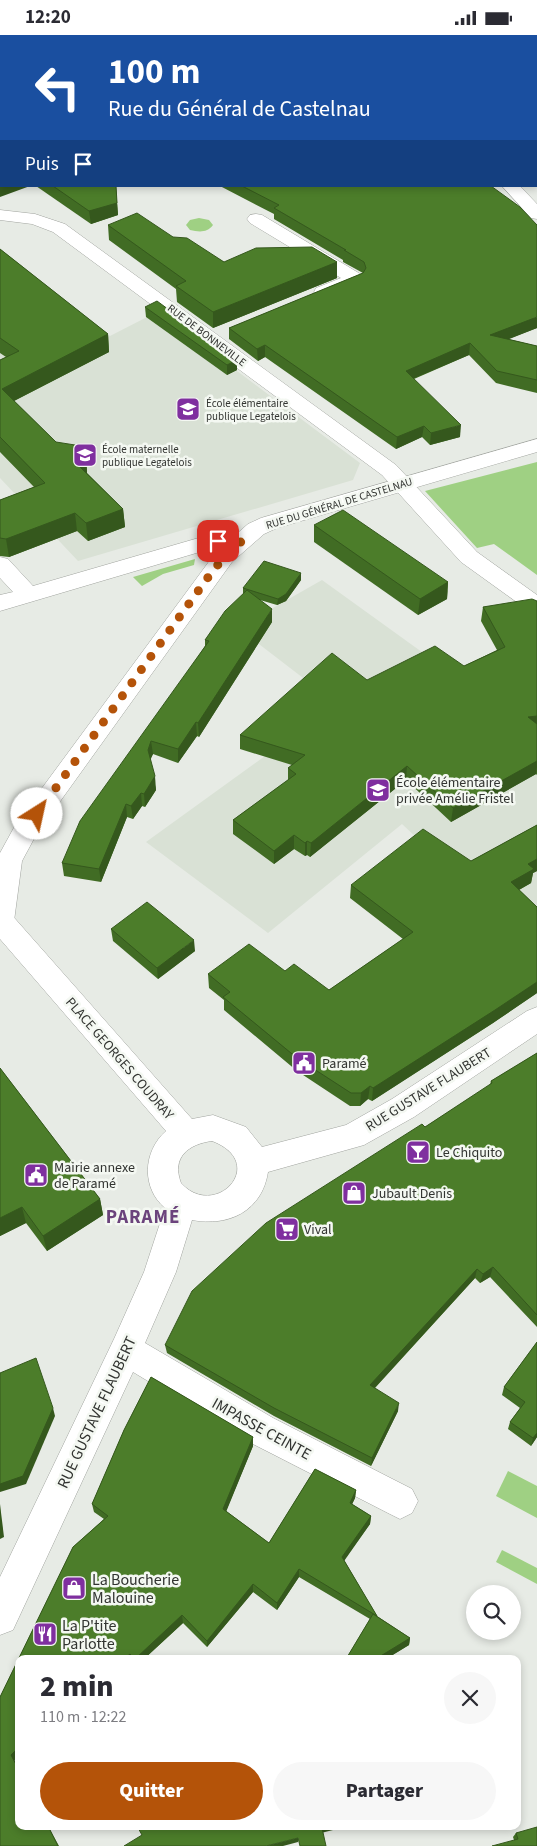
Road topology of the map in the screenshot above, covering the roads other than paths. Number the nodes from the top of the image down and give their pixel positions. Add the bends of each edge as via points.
1 (511, 187) edge
2 (537, 214) edge
3 (0, 215) edge
4 (256, 219) dead end
5 (306, 299) edge
6 (234, 328) edge
7 (210, 338) junction
8 (537, 445) edge
9 (401, 483) junction
10 (243, 540) junction
11 (0, 564) edge
12 (29, 595) junction
13 (0, 603) edge
14 (537, 606) edge
15 (0, 921) edge
16 (537, 1019) edge
17 (186, 1133) junction
18 (254, 1162) junction
19 (182, 1203) junction
20 (126, 1350) junction
21 (400, 1501) dead end
22 (0, 1617) edge

1 - 2 street
3 - 7 street, RUE DE BONNEVILLE via 35,219 59,228
4 - 5 street via 354,279
6 - 7 street
7 - 9 street, RUE DE BONNEVILLE via 389,470
8 - 9 street, RUE DU GÉNÉRAL DE CASTELNAU
9 - 10 street, RUE DU GÉNÉRAL DE CASTELNAU via 269,523
9 - 14 street, RUE DE BONNEVILLE via 469,557
10 - 12 street via 202,543
10 - 15 street, RUE DU GÉNÉRAL DE CASTELNAU via 209,576 26,829 9,861
11 - 12 street
12 - 13 street
15 - 17 street, PLACE GEORGES COUDRAY
16 - 18 street, RUE GUSTAVE FLAUBERT via 403,1108 352,1136
17 - 18 street via 213,1128 227,1131 250,1149
17 - 19 street via 165,1153 162,1167 163,1181 170,1193
18 - 19 street via 249,1189 233,1203 211,1210
19 - 20 street, RUE GUSTAVE FLAUBERT via 160,1272
20 - 21 street, IMPASSE CEINTE via 261,1429
20 - 22 street, RUE GUSTAVE FLAUBERT

